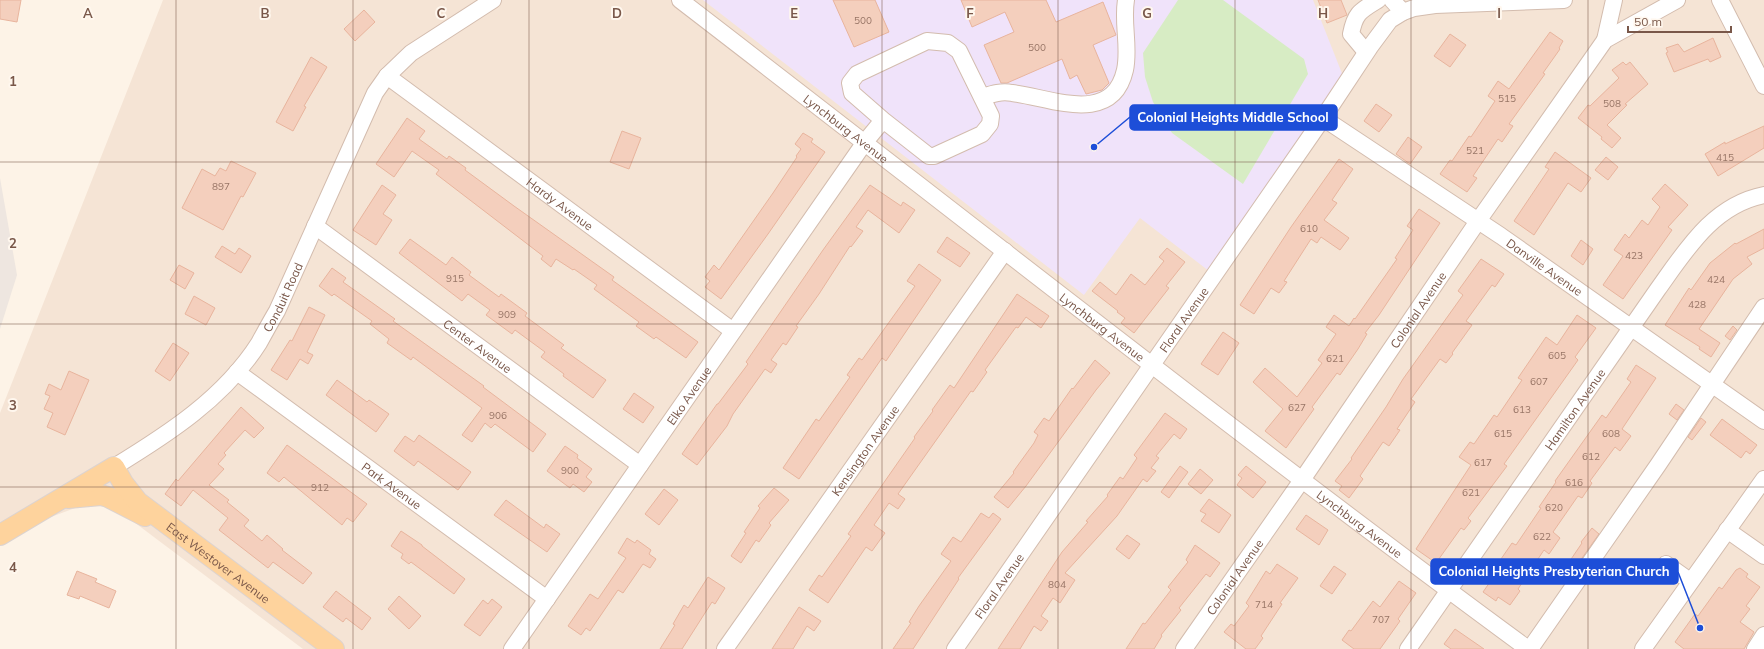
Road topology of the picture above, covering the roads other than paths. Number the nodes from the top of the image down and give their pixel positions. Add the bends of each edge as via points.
1 (493, 0) edge
2 (680, 0) edge
3 (1126, 0) edge
4 (1378, 0) edge
5 (1392, 0) edge
6 (1564, 0) edge
7 (1614, 0) edge
8 (1677, 0) edge
9 (1720, 0) edge
10 (1465, 2) edge
11 (1403, 12) junction
12 (1605, 40) junction
13 (1368, 50) junction
14 (387, 76) junction
15 (1764, 86) edge
16 (982, 97) junction
17 (1323, 118) junction
18 (883, 120) junction
19 (865, 142) junction
20 (1764, 195) edge
21 (1478, 221) junction
22 (316, 226) junction
23 (1005, 251) junction
24 (1764, 307) edge
25 (1631, 328) junction
26 (733, 331) junction
27 (1152, 365) junction
28 (237, 372) junction
29 (1713, 384) junction
30 (1764, 421) edge
31 (640, 465) junction
32 (114, 467) junction
33 (1764, 479) edge
34 (1302, 480) junction
35 (60, 499) junction
36 (1727, 530) junction
37 (177, 533) junction
38 (0, 535) edge
39 (1764, 556) edge
40 (1666, 564) dead end
41 (1690, 581) junction
42 (1449, 591) junction
43 (547, 599) junction
44 (1764, 635) edge
45 (334, 649) edge
46 (512, 649) edge
47 (725, 649) edge
48 (955, 649) edge
49 (1184, 649) edge
50 (1408, 649) edge
51 (1529, 649) edge
52 (1643, 649) edge
53 (1755, 649) edge

1 - 14 street, Conduit Road via 411,53
2 - 19 street, Lynchburg Avenue
3 - 16 street via 1125,69 1117,90 1110,96 1095,104 1076,105 1011,92 996,92
4 - 13 street via 1353,19 1351,34
5 - 11 street
6 - 10 street
7 - 12 street
8 - 12 street, Colonial Avenue
9 - 15 street
10 - 11 street via 1414,8
11 - 13 street, Floral Avenue via 1390,20
12 - 21 street, Colonial Avenue
13 - 17 street, Floral Avenue
14 - 22 street, Conduit Road via 375,93
14 - 26 street, Hardy Avenue
16 - 18 street via 991,116 987,130 934,156 929,156
16 - 18 street via 959,51 948,43 927,40 857,74 850,83 852,93
17 - 21 street, Danville Avenue
17 - 27 street, Floral Avenue
18 - 19 street, Elko Avenue
19 - 23 street, Lynchburg Avenue
19 - 26 street, Elko Avenue
20 - 25 street, Hamilton Avenue via 1737,204 1701,231
21 - 25 street, Danville Avenue
21 - 34 street, Colonial Avenue
22 - 28 street, Conduit Road via 277,311 258,344
22 - 31 street, Center Avenue
23 - 27 street, Lynchburg Avenue
23 - 47 street, Kensington Avenue
24 - 29 street
25 - 29 street, Danville Avenue
25 - 42 street, Hamilton Avenue
26 - 31 street, Elko Avenue
27 - 34 street, Lynchburg Avenue
27 - 48 street, Floral Avenue
28 - 32 street, Conduit Road via 185,421
28 - 43 street, Park Avenue
29 - 30 street, Danville Avenue
29 - 51 street
31 - 43 street, Elko Avenue
32 - 35 main road, Conduit Road
32 - 37 main road, East Westover Avenue via 138,502
33 - 36 street
34 - 42 street, Lynchburg Avenue
34 - 49 street, Colonial Avenue
35 - 37 main road via 92,495 108,497
35 - 38 main road, Conduit Road
36 - 39 street
36 - 41 street
37 - 45 main road, East Westover Avenue
40 - 41 street
41 - 52 street
42 - 50 street, Hamilton Avenue
42 - 51 street, Lynchburg Avenue
43 - 46 street, Elko Avenue
44 - 53 street

